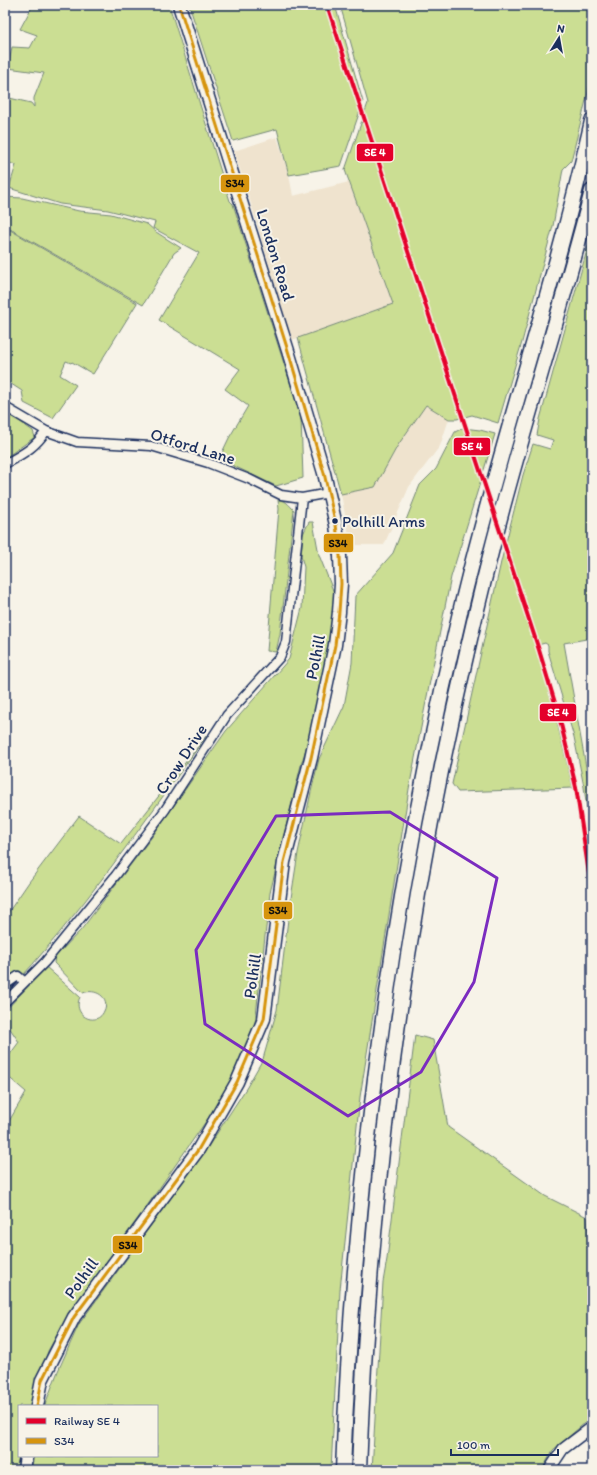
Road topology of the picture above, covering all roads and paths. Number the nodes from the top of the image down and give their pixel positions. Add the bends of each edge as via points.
1 (179, 5) edge
2 (592, 121) edge
3 (592, 191) edge
4 (5, 407) edge
5 (46, 431) junction
6 (5, 464) edge
7 (329, 494) junction
8 (302, 498) junction
9 (25, 982) junction
10 (5, 985) edge
11 (5, 1002) edge
12 (37, 1405) edge
13 (592, 1427) edge
14 (26, 1457) edge
15 (24, 1470) edge
16 (343, 1470) edge
17 (359, 1470) edge
18 (549, 1470) edge

1 - 7 main road, London Road via 289,354
2 - 16 highway via 564,236 473,556 443,684 413,832 391,960 369,1125 352,1301
3 - 17 highway via 490,558 454,708 424,858 403,991 374,1229
4 - 5 street, Otford Lane
5 - 6 street via 29,450
5 - 8 street, Otford Lane via 77,442 151,446 208,463 282,495
7 - 8 street, Otford Lane
7 - 12 main road, Polhill via 336,525 341,570 336,638 311,758 284,862 264,1019 237,1082 198,1150 74,1317 42,1380
8 - 9 street, Crow Drive via 286,642 280,657 227,715 165,810 116,875 45,962
9 - 10 street via 18,976
9 - 11 street, Crow Drive
13 - 18 street via 563,1449
14 - 15 main road

